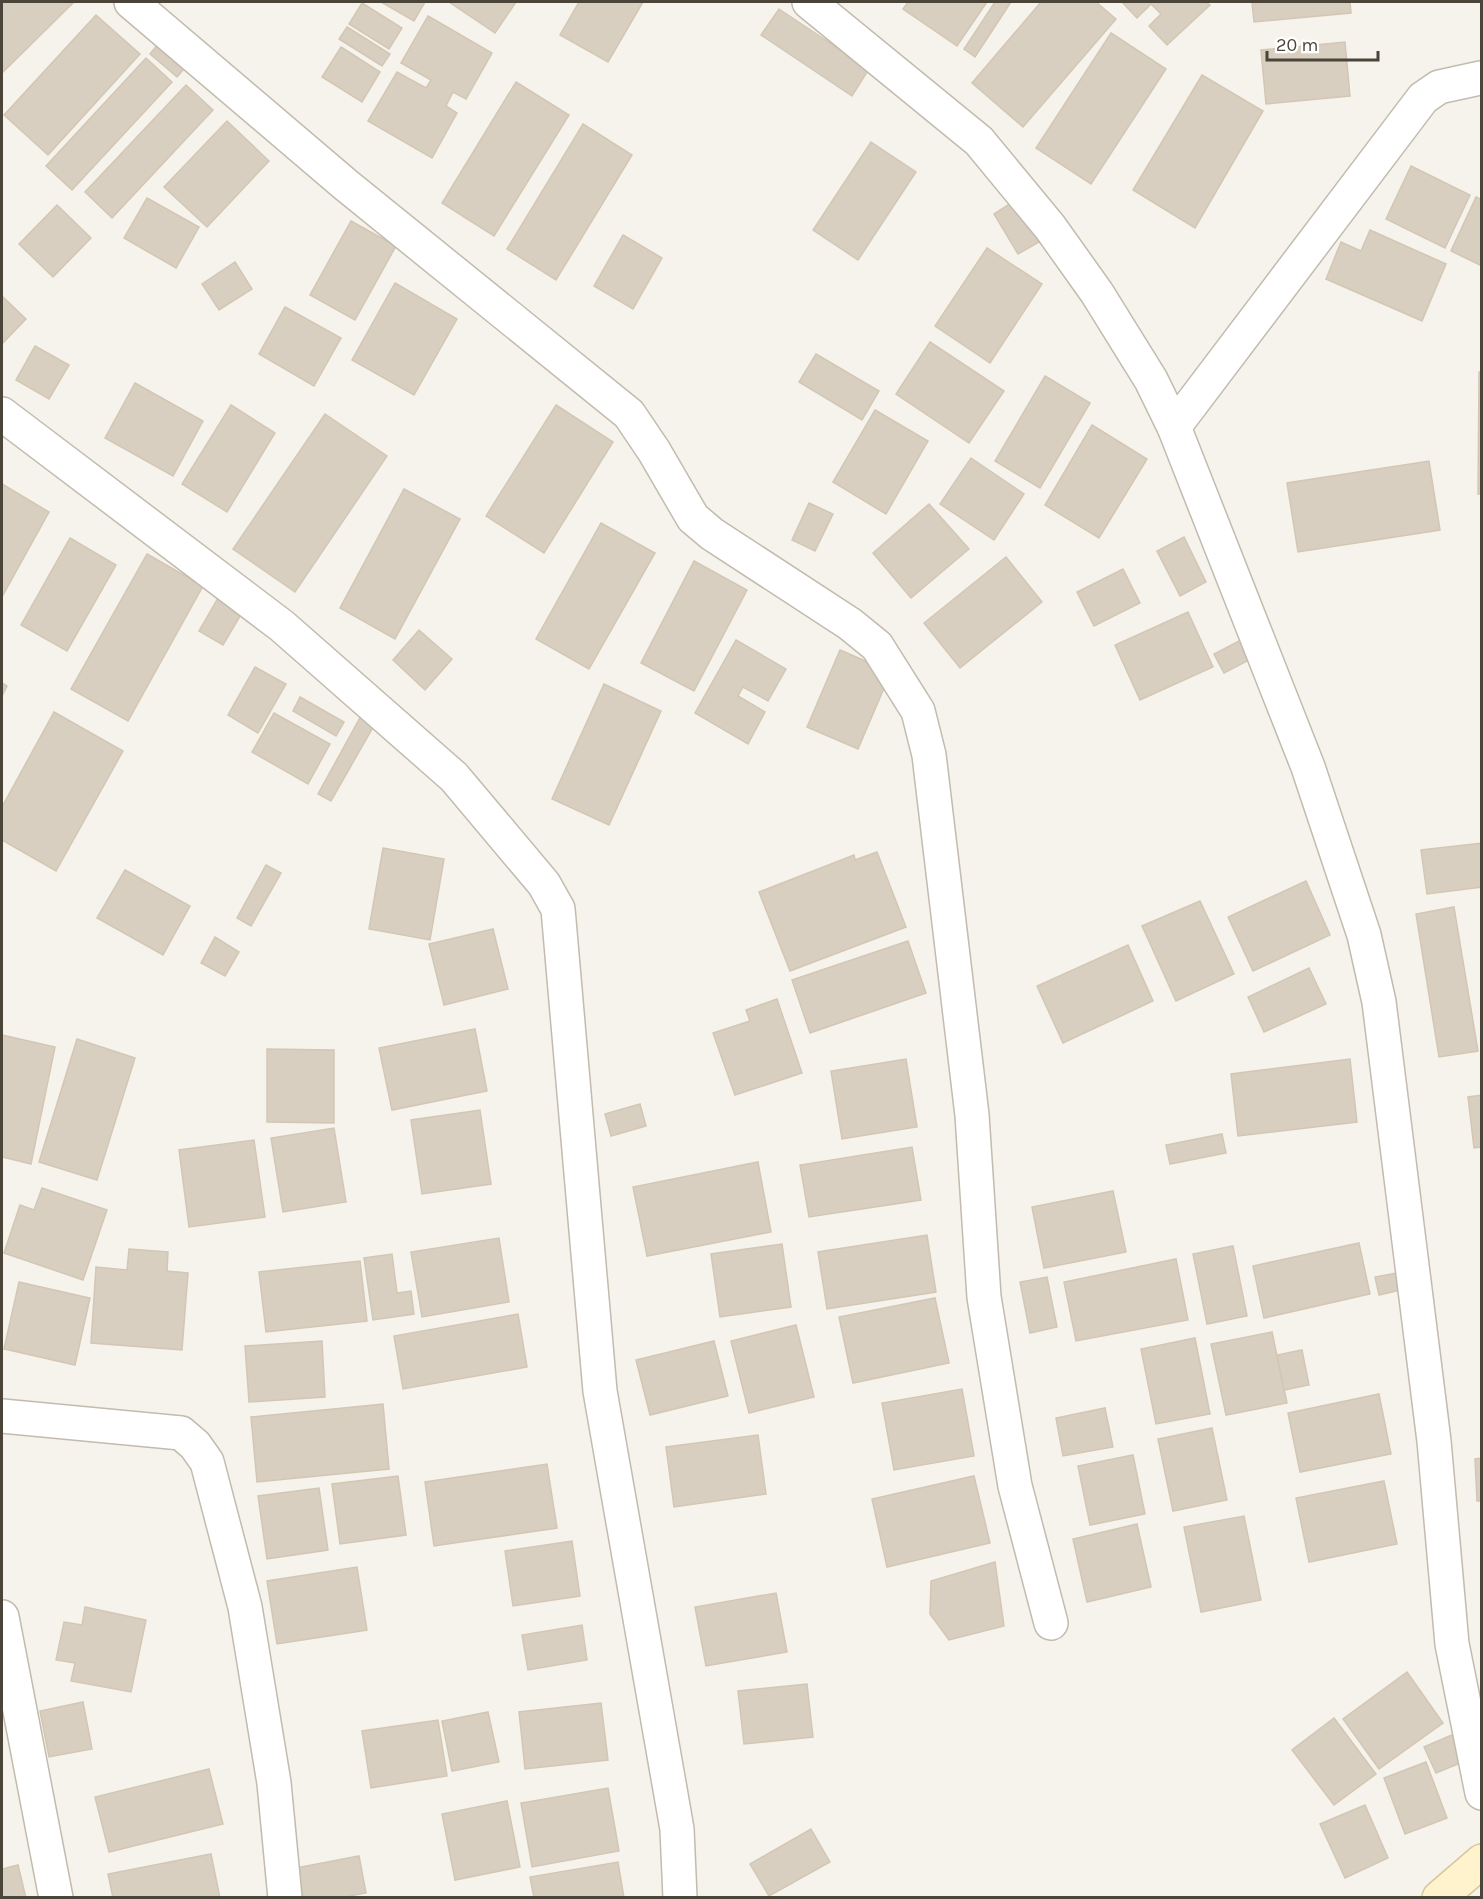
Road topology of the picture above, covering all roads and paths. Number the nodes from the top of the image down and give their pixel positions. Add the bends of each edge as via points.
1 (131, 2) edge
2 (810, 2) edge
3 (1480, 78) dead end
4 (2, 414) edge
5 (1174, 427) junction
6 (2, 1416) edge
7 (2, 1617) edge
8 (1051, 1623) dead end
9 (1482, 1793) edge
10 (1482, 1861) edge
11 (57, 1898) edge
12 (285, 1898) edge
13 (680, 1898) edge
14 (1439, 1898) edge

1 - 8 street via 346,184 629,414 693,518 877,646 918,711 929,755 972,1114 984,1297 1015,1486
2 - 5 street via 979,141 1050,227 1097,293 1151,380
3 - 5 street via 1439,87 1423,98
4 - 13 street via 282,626 454,777 544,884 558,909 600,1391 677,1829
5 - 9 street via 1308,767 1364,935 1379,1002 1434,1441 1452,1644
6 - 12 street via 181,1433 207,1461 245,1607 274,1783
7 - 11 street
10 - 14 main road

